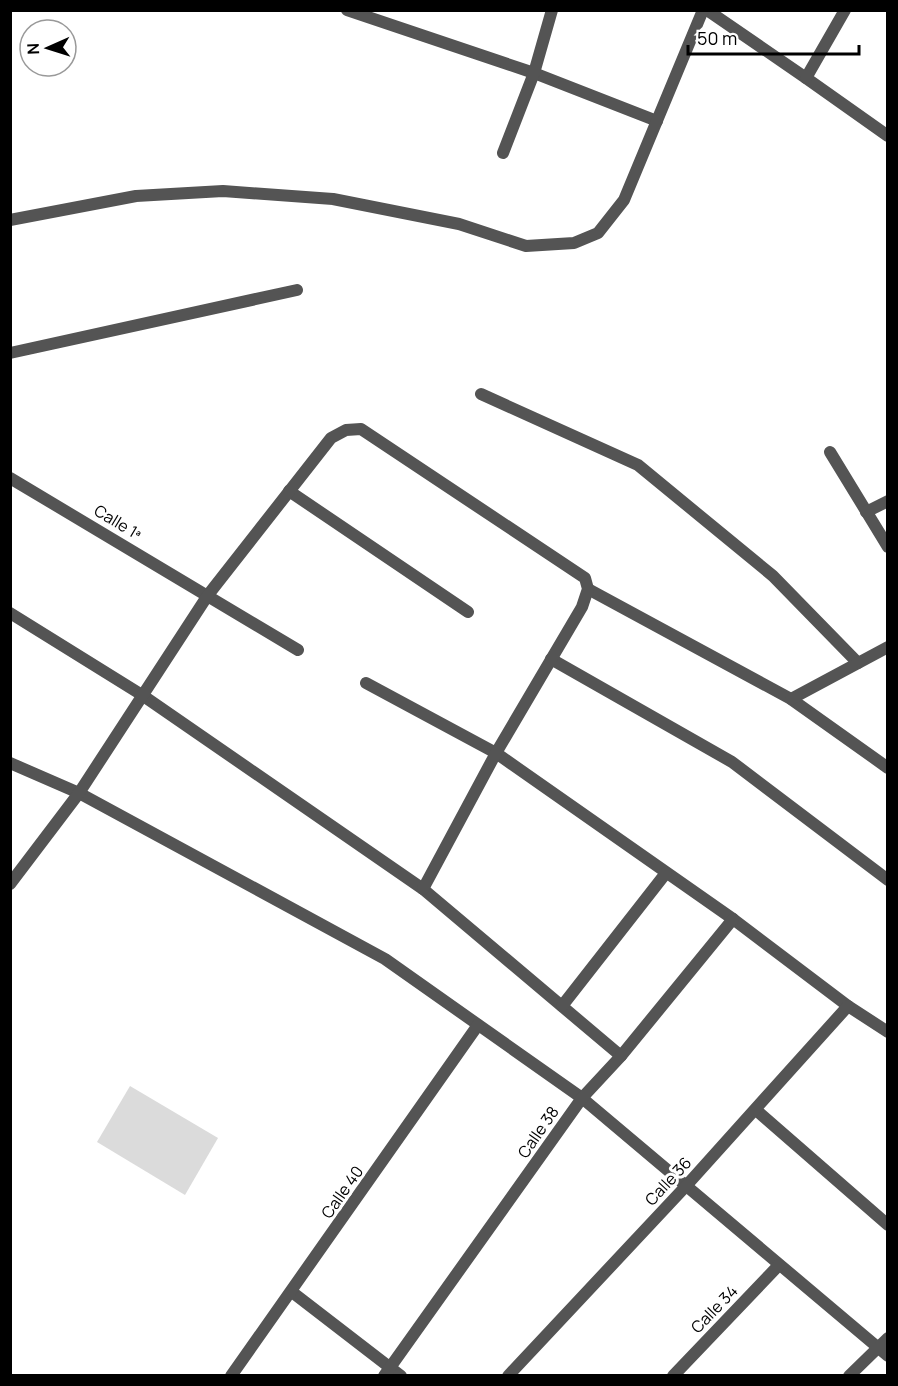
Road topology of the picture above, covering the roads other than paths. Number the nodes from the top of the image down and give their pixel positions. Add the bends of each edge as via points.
1 (347, 10) edge
2 (552, 10) edge
3 (705, 10) edge
4 (845, 10) edge
5 (534, 73) junction
6 (806, 78) junction
7 (657, 121) junction
8 (888, 136) edge
9 (503, 153) dead end
10 (10, 220) edge
11 (297, 290) dead end
12 (10, 352) edge
13 (481, 394) dead end
14 (830, 452) dead end
15 (10, 478) edge
16 (289, 491) junction
17 (888, 501) edge
18 (866, 512) junction
19 (888, 547) edge
20 (588, 588) junction
21 (208, 595) junction
22 (468, 612) dead end
23 (10, 613) edge
24 (888, 647) edge
25 (298, 650) dead end
26 (552, 658) junction
27 (858, 663) junction
28 (366, 683) dead end
29 (142, 695) junction
30 (791, 699) junction
31 (496, 753) junction
32 (10, 763) edge
33 (888, 768) edge
34 (79, 793) junction
35 (666, 873) junction
36 (888, 880) edge
37 (10, 884) edge
38 (423, 889) junction
39 (733, 919) junction
40 (562, 1006) junction
41 (848, 1006) junction
42 (478, 1025) junction
43 (888, 1032) edge
44 (621, 1056) junction
45 (582, 1098) junction
46 (756, 1110) junction
47 (687, 1186) junction
48 (888, 1225) edge
49 (779, 1265) junction
50 (292, 1292) junction
51 (888, 1338) edge
52 (878, 1347) junction
53 (888, 1356) edge
54 (387, 1371) edge
55 (231, 1376) edge
56 (401, 1376) edge
57 (508, 1376) edge
58 (673, 1376) edge
59 (849, 1376) edge

1 - 5 street
2 - 5 street
3 - 6 street
3 - 7 street
4 - 6 street
5 - 7 street
5 - 9 street
6 - 8 street
7 - 10 street via 624,200 598,232 574,243 526,246 459,224 333,199 223,190 136,196
11 - 12 street
13 - 27 street via 638,465 773,576
14 - 18 street
15 - 21 street, Calle 1ª
16 - 20 street via 331,438 346,430 361,429 585,578
16 - 21 street
16 - 22 street
17 - 18 street
18 - 19 street
20 - 26 street via 582,607
20 - 30 street
21 - 25 street, Calle 1ª
21 - 29 street
23 - 29 street
24 - 27 street
26 - 31 street
26 - 36 street via 732,762
27 - 30 street
28 - 31 street
29 - 34 street
29 - 38 street
30 - 33 street
31 - 35 street
31 - 38 street
32 - 34 street
34 - 37 street
34 - 42 street via 385,959
35 - 39 street
35 - 40 street
38 - 40 street
39 - 41 street
39 - 44 street, Calle 38
40 - 44 street
41 - 43 street
41 - 46 street, Calle 36
42 - 45 street
42 - 50 street, Calle 40
44 - 45 street, Calle 38
45 - 47 street
45 - 54 street, Calle 38
46 - 47 street, Calle 36
46 - 48 street
47 - 49 street
47 - 57 street, Calle 36
49 - 52 street
49 - 58 street, Calle 34
50 - 54 street
50 - 55 street, Calle 40
51 - 52 street
52 - 53 street
52 - 59 street
54 - 56 street

